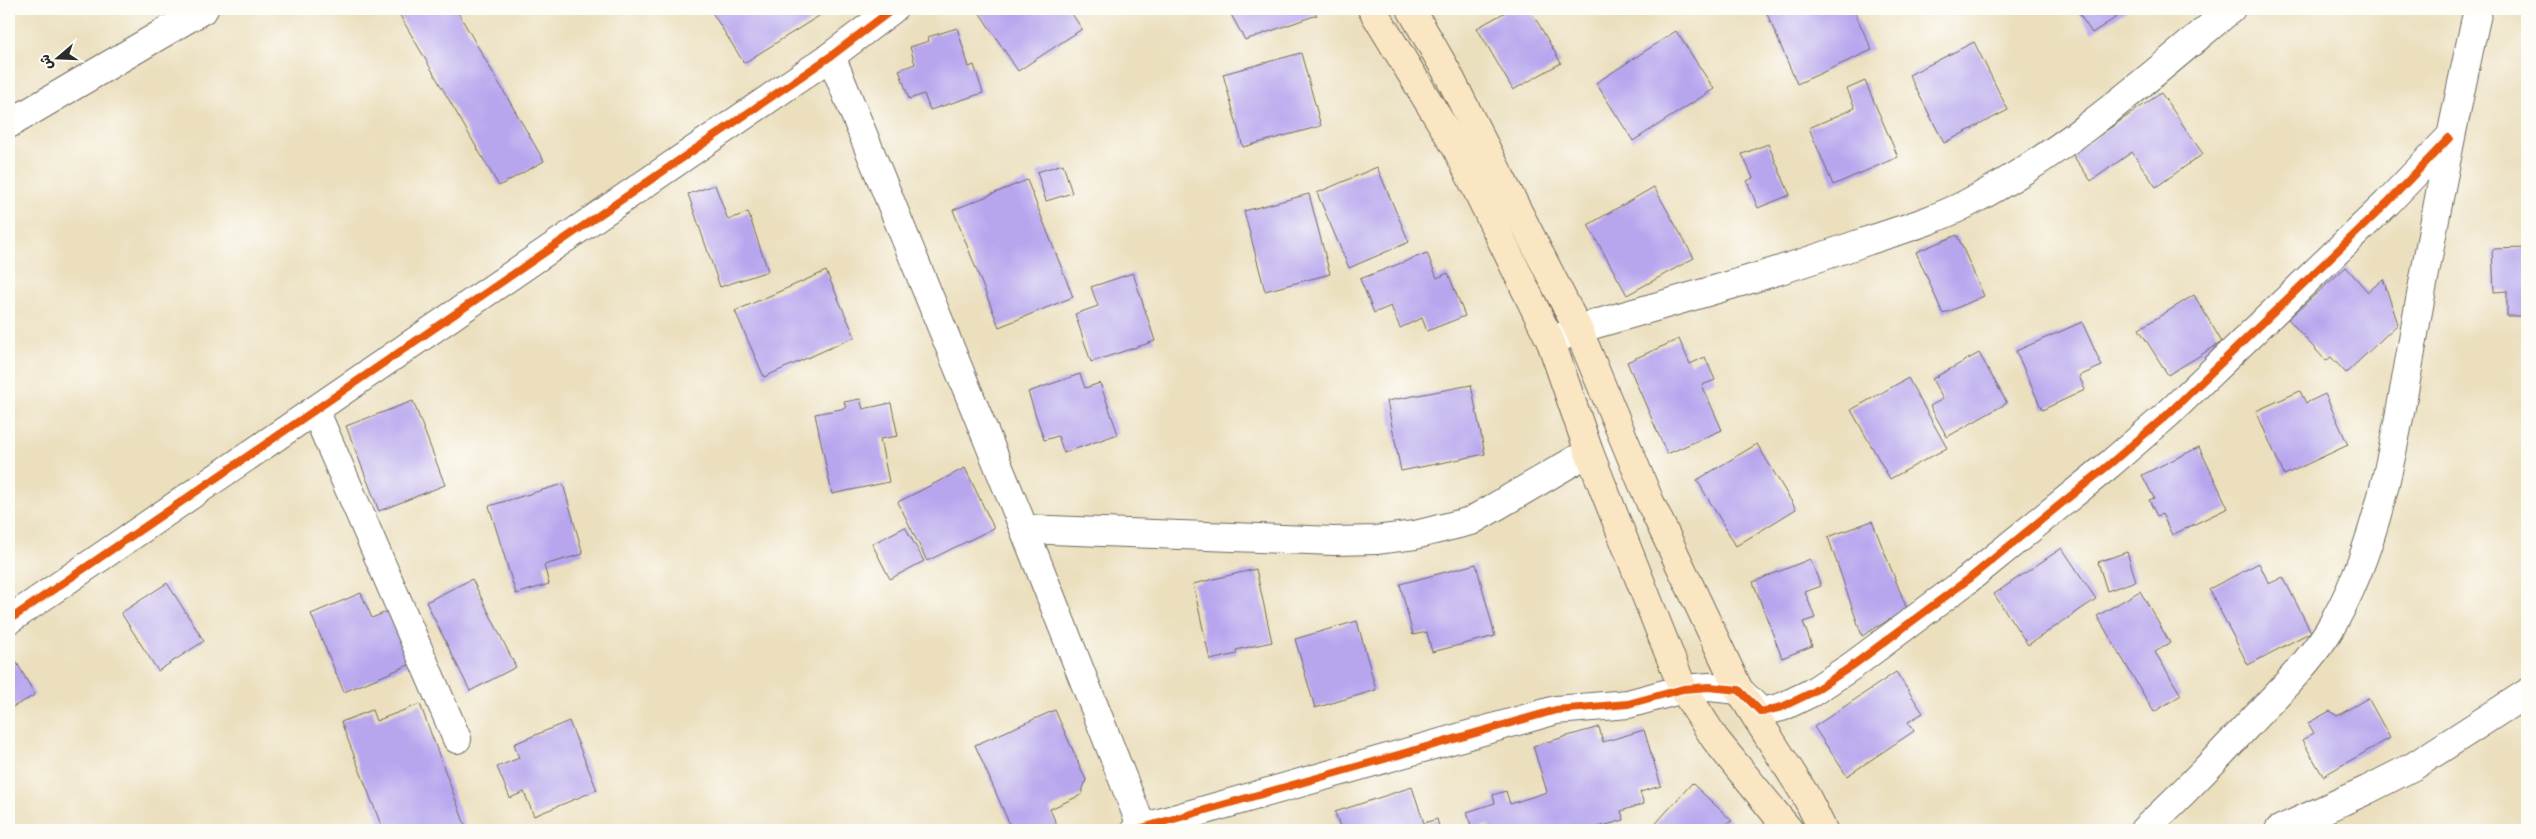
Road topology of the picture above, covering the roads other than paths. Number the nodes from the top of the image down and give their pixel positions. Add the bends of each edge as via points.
1 (204, 9) edge
2 (893, 9) edge
3 (1372, 9) edge
4 (1411, 9) edge
5 (2231, 9) edge
6 (2478, 9) edge
7 (831, 56) junction
8 (9, 124) edge
9 (2449, 138) junction
10 (1578, 329) junction
11 (1551, 342) junction
12 (314, 410) junction
13 (1589, 452) junction
14 (1024, 529) junction
15 (9, 620) edge
16 (1683, 689) junction
17 (1739, 690) junction
18 (2527, 693) edge
19 (457, 739) dead end
20 (1140, 829) edge
21 (1790, 830) edge
22 (1823, 830) edge
23 (2144, 830) edge
24 (2279, 830) edge

1 - 8 street
2 - 7 street
3 - 11 street via 1457,149
4 - 10 street via 1448,72
5 - 10 street via 2068,141 2028,169 1964,205 1790,268
6 - 9 street
7 - 12 street
7 - 14 street
9 - 17 street via 2387,203 2168,414 1966,581 1852,666 1796,700 1760,712
9 - 23 street via 2407,375 2381,499 2354,580 2327,632 2300,671
10 - 11 street
10 - 17 street via 1650,502
11 - 13 street
12 - 15 street
12 - 19 street
13 - 14 street via 1471,521 1396,537 1334,541
13 - 16 street
14 - 20 street
16 - 17 street
16 - 20 street via 1628,704 1556,710
16 - 21 street via 1715,739
17 - 22 street via 1814,809
18 - 24 street via 2414,766

